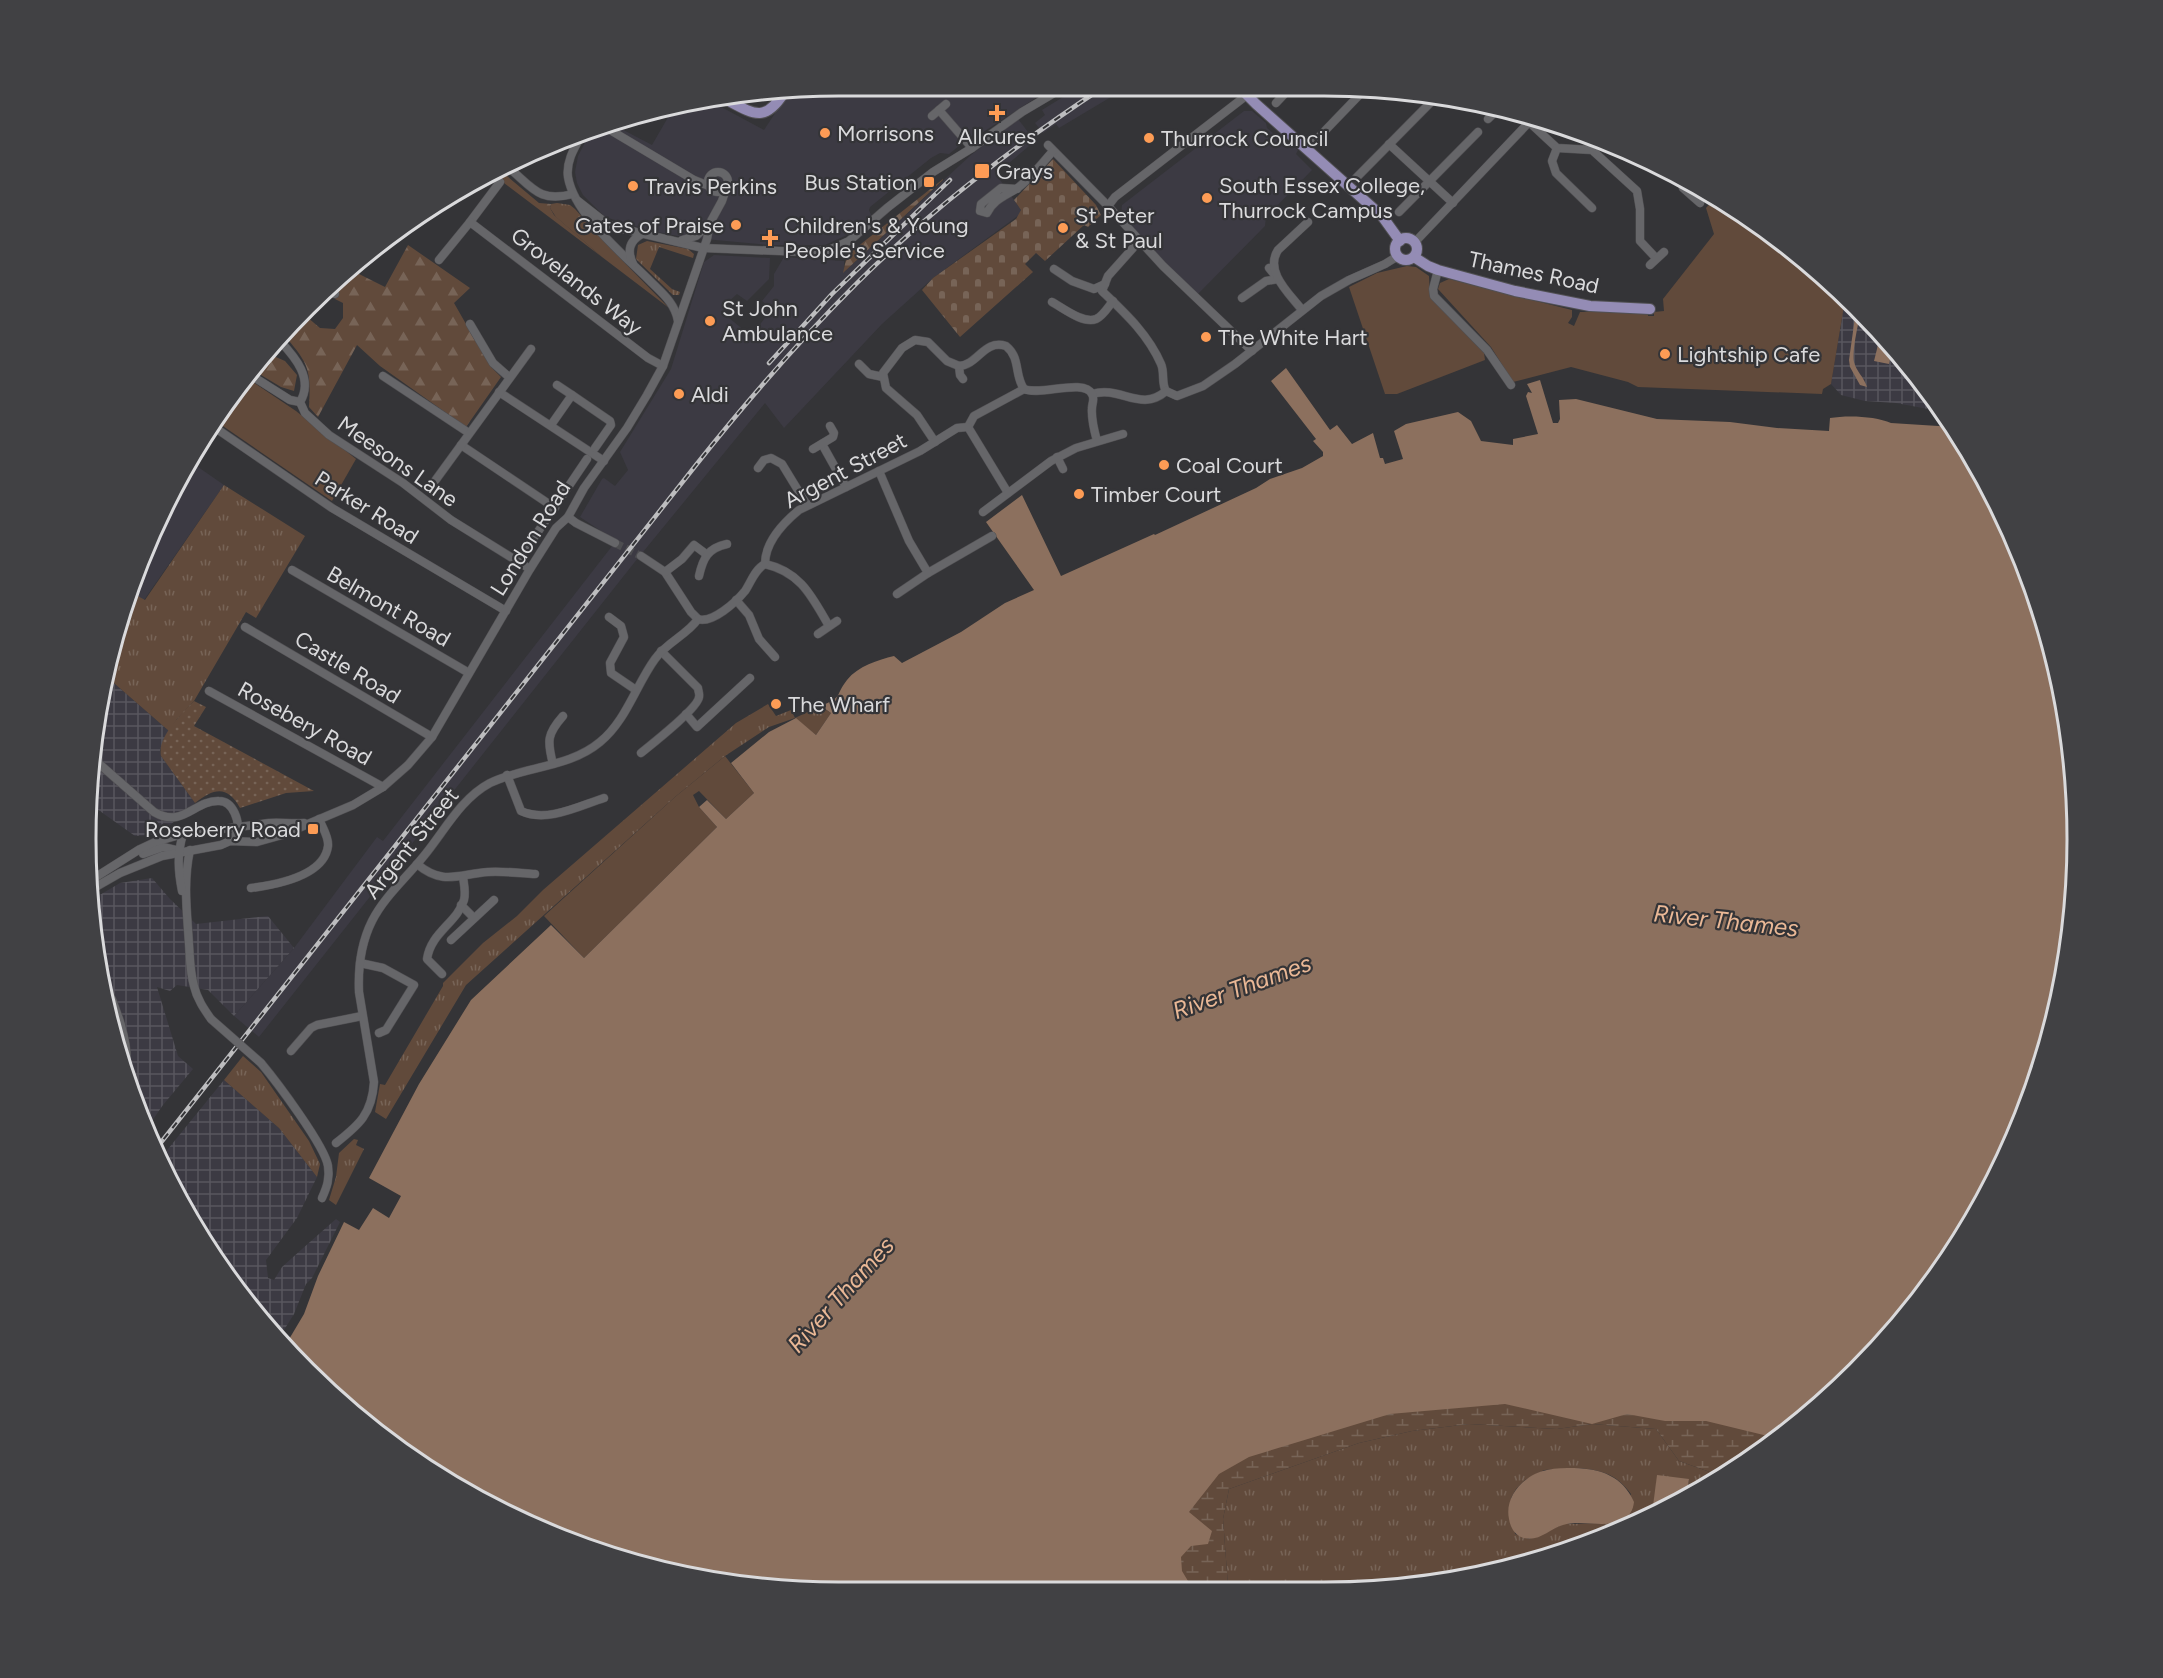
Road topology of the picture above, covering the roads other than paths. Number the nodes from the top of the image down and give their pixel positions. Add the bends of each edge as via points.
1 (1048, 96) edge
2 (1237, 96) edge
3 (1249, 96) edge
4 (1282, 96) edge
5 (1355, 97) edge
6 (780, 99) edge
7 (734, 103) edge
8 (1275, 103) dead end
9 (1430, 104) edge
10 (1492, 115) edge
11 (932, 116) dead end
12 (1488, 119) dead end
13 (1526, 124) edge
14 (1539, 128) edge
15 (612, 131) edge
16 (1478, 132) dead end
17 (1316, 140) dead end
18 (577, 144) edge
19 (1389, 144) junction
20 (972, 148) junction
21 (1557, 148) junction
22 (513, 171) edge
23 (687, 174) junction
24 (711, 175) junction
25 (1356, 178) dead end
26 (500, 182) dead end
27 (1429, 182) junction
28 (710, 188) junction
29 (726, 189) junction
30 (1017, 189) junction
31 (1686, 191) edge
32 (576, 197) junction
33 (1453, 203) junction
34 (1700, 203) dead end
35 (1108, 206) junction
36 (1592, 208) dead end
37 (1399, 212) dead end
38 (714, 213) junction
39 (470, 222) junction
40 (1308, 222) dead end
41 (710, 223) junction
42 (642, 234) junction
43 (677, 241) junction
44 (1400, 241) junction
45 (1415, 242) junction
46 (704, 248) junction
47 (1133, 248) dead end
48 (1664, 252) dead end
49 (1398, 256) junction
50 (1414, 257) junction
51 (1656, 258) junction
52 (440, 260) dead end
53 (1650, 265) dead end
54 (634, 266) junction
55 (1269, 268) dead end
56 (1054, 269) dead end
57 (1438, 270) junction
58 (1278, 279) junction
59 (1105, 284) junction
60 (688, 293) junction
61 (1242, 298) dead end
62 (668, 299) junction
63 (1113, 301) junction
64 (1052, 302) dead end
65 (1062, 307) junction
66 (1650, 309) dead end
67 (1302, 310) junction
68 (1055, 316) dead end
69 (678, 322) junction
70 (470, 324) dead end
71 (284, 345) edge
72 (531, 349) dead end
73 (1252, 351) junction
74 (859, 364) dead end
75 (663, 366) junction
76 (958, 366) junction
77 (383, 376) dead end
78 (509, 377) junction
79 (883, 377) junction
80 (256, 379) edge
81 (963, 380) dead end
82 (557, 385) dead end
83 (1511, 385) dead end
84 (1024, 389) junction
85 (1166, 391) junction
86 (498, 392) junction
87 (1092, 394) junction
88 (572, 396) junction
89 (300, 402) junction
90 (551, 425) junction
91 (830, 426) dead end
92 (968, 427) junction
93 (218, 431) edge
94 (469, 433) junction
95 (1123, 434) dead end
96 (1097, 441) junction
97 (935, 442) junction
98 (822, 444) junction
99 (461, 445) junction
100 (595, 448) dead end
101 (771, 448) dead end
102 (813, 449) dead end
103 (1057, 457) junction
104 (771, 458) junction
105 (587, 459) dead end
106 (604, 461) junction
107 (758, 468) dead end
108 (1063, 469) dead end
109 (879, 471) junction
110 (432, 485) dead end
111 (846, 487) junction
112 (1008, 493) junction
113 (807, 505) junction
114 (555, 508) junction
115 (983, 512) dead end
116 (568, 517) junction
117 (992, 536) dead end
118 (615, 543) tunnel mouth
119 (727, 544) dead end
120 (525, 551) dead end
121 (706, 554) junction
122 (641, 556) tunnel mouth
123 (765, 564) junction
124 (530, 569) junction
125 (292, 570) dead end
126 (665, 572) junction
127 (928, 573) junction
128 (699, 576) dead end
129 (897, 594) dead end
130 (736, 600) junction
131 (506, 611) junction
132 (609, 617) dead end
133 (698, 619) junction
134 (837, 621) dead end
135 (829, 626) junction
136 (245, 627) dead end
137 (818, 634) dead end
138 (661, 651) junction
139 (775, 657) dead end
140 (469, 673) junction
141 (750, 678) dead end
142 (636, 690) junction
143 (209, 691) dead end
144 (686, 714) junction
145 (563, 716) dead end
146 (432, 737) junction
147 (641, 753) dead end
148 (553, 764) junction
149 (100, 765) edge
150 (507, 775) junction
151 (383, 787) junction
152 (604, 798) dead end
153 (233, 811) junction
154 (317, 820) junction
155 (237, 827) junction
156 (219, 829) junction
157 (183, 834) junction
158 (230, 841) junction
159 (190, 850) junction
160 (180, 851) junction
161 (162, 856) junction
162 (119, 862) junction
163 (188, 862) junction
164 (417, 864) junction
165 (178, 869) junction
166 (535, 874) dead end
167 (98, 876) edge
168 (463, 877) junction
169 (98, 885) edge
170 (251, 897) dead end
171 (494, 900) dead end
172 (185, 902) junction
173 (461, 905) junction
174 (474, 918) junction
175 (451, 940) dead end
176 (360, 963) junction
177 (442, 974) dead end
178 (362, 1016) junction
179 (119, 1024) edge
180 (379, 1033) dead end
181 (291, 1051) dead end
182 (127, 1053) edge
183 (336, 1143) dead end
184 (322, 1198) dead end

1 - 20 street
2 - 35 street
3 - 44 main road via 1382,216
4 - 8 street
5 - 17 street
6 - 7 main road via 765,113 753,113
9 - 19 street
10 - 12 street
11 - 20 street via 942,107
13 - 33 street
14 - 21 street
15 - 23 street
16 - 27 street
18 - 32 street via 568,170
19 - 25 street
19 - 27 street
20 - 46 street via 920,182 849,241 829,250
21 - 36 street via 1552,161 1556,173
21 - 51 street via 1592,150 1637,191 1640,241
22 - 32 street via 543,196
23 - 24 street
23 - 28 street
24 - 28 street
24 - 29 street via 724,174
26 - 39 street
27 - 33 street
27 - 37 street
28 - 29 street via 720,192
28 - 38 street
29 - 38 street, London Road
30 - 30 street via 1005,194 987,213 980,211 981,204 1001,188
30 - 35 street via 1050,148
31 - 34 street
32 - 42 street via 606,223
32 - 54 street via 608,240
33 - 45 street
35 - 73 street via 1163,266
38 - 41 street, London Road
39 - 52 street
39 - 75 street, Grovelands Way
40 - 58 street via 1275,254
41 - 43 street via 694,237
41 - 46 street, London Road
42 - 43 street
42 - 54 street via 630,247
43 - 46 street
44 - 45 main road
44 - 49 main road via 1395,250
45 - 50 main road
46 - 60 street, London Road
47 - 59 street
48 - 51 street
49 - 50 main road via 1406,260
49 - 67 street
50 - 57 main road, Thames Road
51 - 53 street
54 - 62 street
55 - 58 street
56 - 59 street via 1094,289
57 - 66 main road, Thames Road via 1590,306
57 - 83 street via 1434,297 1487,350
58 - 61 street via 1266,281
58 - 67 street
59 - 63 street via 1102,291
60 - 62 street via 679,302
60 - 69 street, London Road
62 - 69 street
63 - 65 street via 1093,320
63 - 85 street via 1144,335 1162,365
64 - 65 street
65 - 68 street
67 - 73 street
69 - 75 street, London Road
70 - 78 street via 493,363
71 - 89 street via 302,369 305,394
72 - 78 street
73 - 85 street via 1195,390 1177,396
74 - 79 street via 869,374
75 - 106 street, London Road
76 - 79 street via 928,342 915,340 902,348
76 - 81 street
76 - 84 street via 970,363 990,346 1006,346 1016,359
77 - 94 street
78 - 86 street
79 - 97 street via 886,388 917,415
80 - 89 street, Meesons Lane
82 - 88 street
84 - 87 street via 1032,392 1082,387
84 - 92 street, Argent Street via 974,416
85 - 87 street via 1147,401 1109,392
86 - 90 street
86 - 94 street
87 - 96 street via 1092,423
88 - 90 street
88 - 100 street via 610,421
89 - 124 street, Meesons Lane via 305,413 329,435 451,520
90 - 106 street
91 - 98 street via 833,437
92 - 97 street, Argent Street via 957,428
92 - 112 street
93 - 131 street, Parker Road via 332,508
94 - 99 street
95 - 96 street
96 - 103 street
97 - 109 street, Argent Street
98 - 102 street
98 - 111 street
99 - 110 street
99 - 114 street
101 - 104 street
103 - 108 street
103 - 112 street
104 - 107 street
104 - 113 street via 782,464
105 - 114 street
106 - 116 street, London Road
109 - 111 street, Argent Street
109 - 127 street via 909,541
111 - 113 street, Argent Street
112 - 115 street
113 - 123 street, Argent Street via 778,530 767,549
114 - 120 street
116 - 118 street
116 - 124 street, London Road via 556,528
117 - 127 street
119 - 121 street
121 - 126 street via 694,545
121 - 128 street
122 - 126 street
123 - 130 street, Argent Street
123 - 135 street via 801,581
124 - 131 street, London Road
125 - 140 street, Belmont Road
126 - 133 street
127 - 129 street
130 - 133 street, Argent Street via 708,620
130 - 139 street via 749,615 759,639
131 - 140 street, London Road
132 - 142 street via 621,626 624,637 610,663 611,673
133 - 138 street, Argent Street
134 - 135 street
135 - 137 street
136 - 146 street, Castle Road
138 - 142 street, Argent Street
138 - 144 street via 698,688 697,704
140 - 146 street, London Road
141 - 144 street via 697,727
142 - 148 street, Argent Street via 616,725 600,742 578,757
143 - 151 street, Rosebery Road
144 - 147 street
145 - 148 street via 549,735
146 - 151 street, London Road
148 - 150 street, Argent Street
149 - 153 street via 164,818 217,801 227,803
150 - 152 street via 521,811 529,815 552,815
150 - 164 street, Argent Street via 472,795
151 - 154 street, London Road
153 - 155 street
153 - 156 street via 230,822
154 - 155 street, London Road
154 - 158 street, London Road via 257,842
154 - 170 street via 328,843 319,862 291,880 249,886
155 - 156 street, London Road
155 - 158 street
156 - 157 street, London Road
157 - 160 street
157 - 162 street, London Road via 155,842
158 - 159 street, London Road
159 - 160 street, London Road
159 - 163 street
160 - 161 street, London Road
160 - 162 street via 163,847
160 - 163 street
160 - 165 street
161 - 165 street
161 - 169 street, London Road
162 - 167 street, London Road
163 - 172 street
164 - 168 street via 431,874
164 - 176 street, Argent Street via 372,921
165 - 172 street
166 - 168 street via 492,872
168 - 173 street via 465,892
171 - 174 street
172 - 184 street, bridge via 189,961 200,1003 261,1063 326,1156 329,1181
173 - 174 street
173 - 177 street via 432,941 428,953 427,959
174 - 175 street
176 - 178 street, Argent Street
176 - 180 street via 383,968 414,986 386,1029
178 - 181 street via 317,1025
178 - 183 street, Argent Street via 374,1092 363,1119
179 - 182 street

